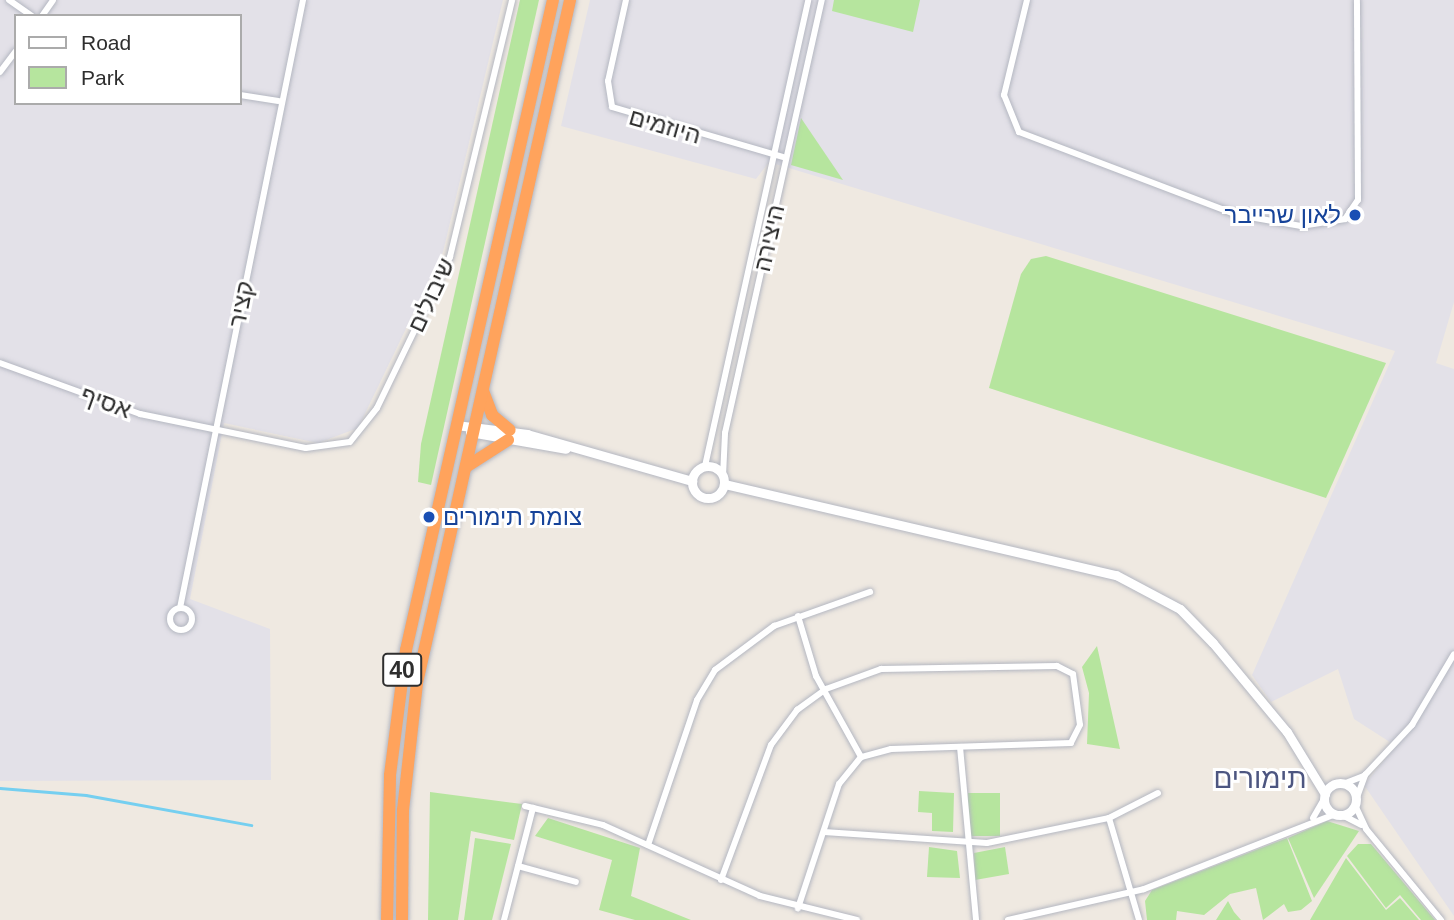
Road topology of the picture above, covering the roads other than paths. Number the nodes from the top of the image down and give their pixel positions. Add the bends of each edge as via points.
1 (9, 0) edge
2 (303, 0) edge
3 (512, 0) edge
4 (553, 0) edge
5 (570, 0) edge
6 (626, 0) edge
7 (808, 0) edge
8 (822, 0) edge
9 (1027, 0) edge
10 (1357, 0) edge
11 (29, 14) edge
12 (14, 54) edge
13 (0, 72) edge
14 (242, 95) edge
15 (279, 101) junction
16 (774, 155) junction
17 (786, 159) junction
18 (0, 363) edge
19 (483, 387) junction
20 (456, 425) junction
21 (474, 428) junction
22 (215, 431) junction
23 (509, 435) junction
24 (705, 466) junction
25 (464, 471) junction
26 (692, 481) junction
27 (722, 484) junction
28 (870, 592) dead end
29 (180, 608) dead end
30 (798, 616) junction
31 (1454, 654) edge
32 (824, 690) junction
33 (960, 747) junction
34 (860, 757) junction
35 (1315, 771) junction
36 (1365, 775) junction
37 (1340, 784) junction
38 (1158, 793) dead end
39 (1325, 796) junction
40 (1355, 802) junction
41 (525, 806) dead end
42 (534, 808) junction
43 (1338, 814) junction
44 (1109, 818) junction
45 (1313, 818) junction
46 (1366, 829) junction
47 (824, 832) junction
48 (648, 845) junction
49 (966, 845) junction
50 (518, 866) junction
51 (721, 880) junction
52 (576, 882) dead end
53 (1134, 892) junction
54 (798, 908) junction
55 (387, 920) edge
56 (402, 920) edge
57 (504, 920) edge
58 (857, 920) edge
59 (976, 920) edge
60 (1009, 920) edge
61 (1139, 920) edge
62 (1441, 920) edge

1 - 11 street
2 - 15 street, קציר
3 - 22 street, שיבולים via 450,257 364,431 321,450
4 - 20 highway, 40
5 - 19 highway, 40
6 - 16 street, היוזמים via 608,80 612,107
7 - 16 street, היצירה
8 - 17 street, היצירה
9 - 10 street via 1004,95 1019,132 1238,215 1301,226 1339,222 1358,200
12 - 13 street
14 - 15 street
15 - 22 street, קציר
16 - 17 street, היוזמים
16 - 24 street, היצירה
17 - 27 street, היצירה via 725,433
18 - 22 street, אסיף via 140,414
19 - 21 highway, 40
19 - 23 highway via 492,415
20 - 21 street
20 - 55 highway, 40 via 400,682 387,810
21 - 23 street
21 - 25 highway, 40
22 - 29 street, קציר
23 - 25 highway via 479,454
23 - 26 street
24 - 26 street
24 - 27 street
25 - 56 highway, 40 via 413,713 403,810
26 - 27 street via 702,497
27 - 35 street via 1116,575 1180,609
28 - 30 street
30 - 32 street
30 - 48 street via 759,635 707,680
31 - 36 street via 1412,725
32 - 33 street via 881,669 1057,666 1073,674 1080,708 1076,741
32 - 34 street
32 - 51 street via 786,720 771,745
33 - 34 street via 891,749
33 - 49 street
34 - 47 street via 839,785
35 - 37 street
35 - 39 street
36 - 37 street
36 - 40 street
37 - 39 street
37 - 40 street
38 - 44 street
39 - 43 street
39 - 45 street
40 - 43 street
40 - 46 street
41 - 42 street
42 - 48 street via 603,825
42 - 50 street
43 - 45 street
43 - 46 street
44 - 49 street
44 - 53 street
45 - 53 street
46 - 62 street
47 - 49 street
47 - 54 street
48 - 51 street
49 - 59 street
50 - 52 street
50 - 57 street
51 - 54 street
53 - 60 street
53 - 61 street
54 - 58 street

